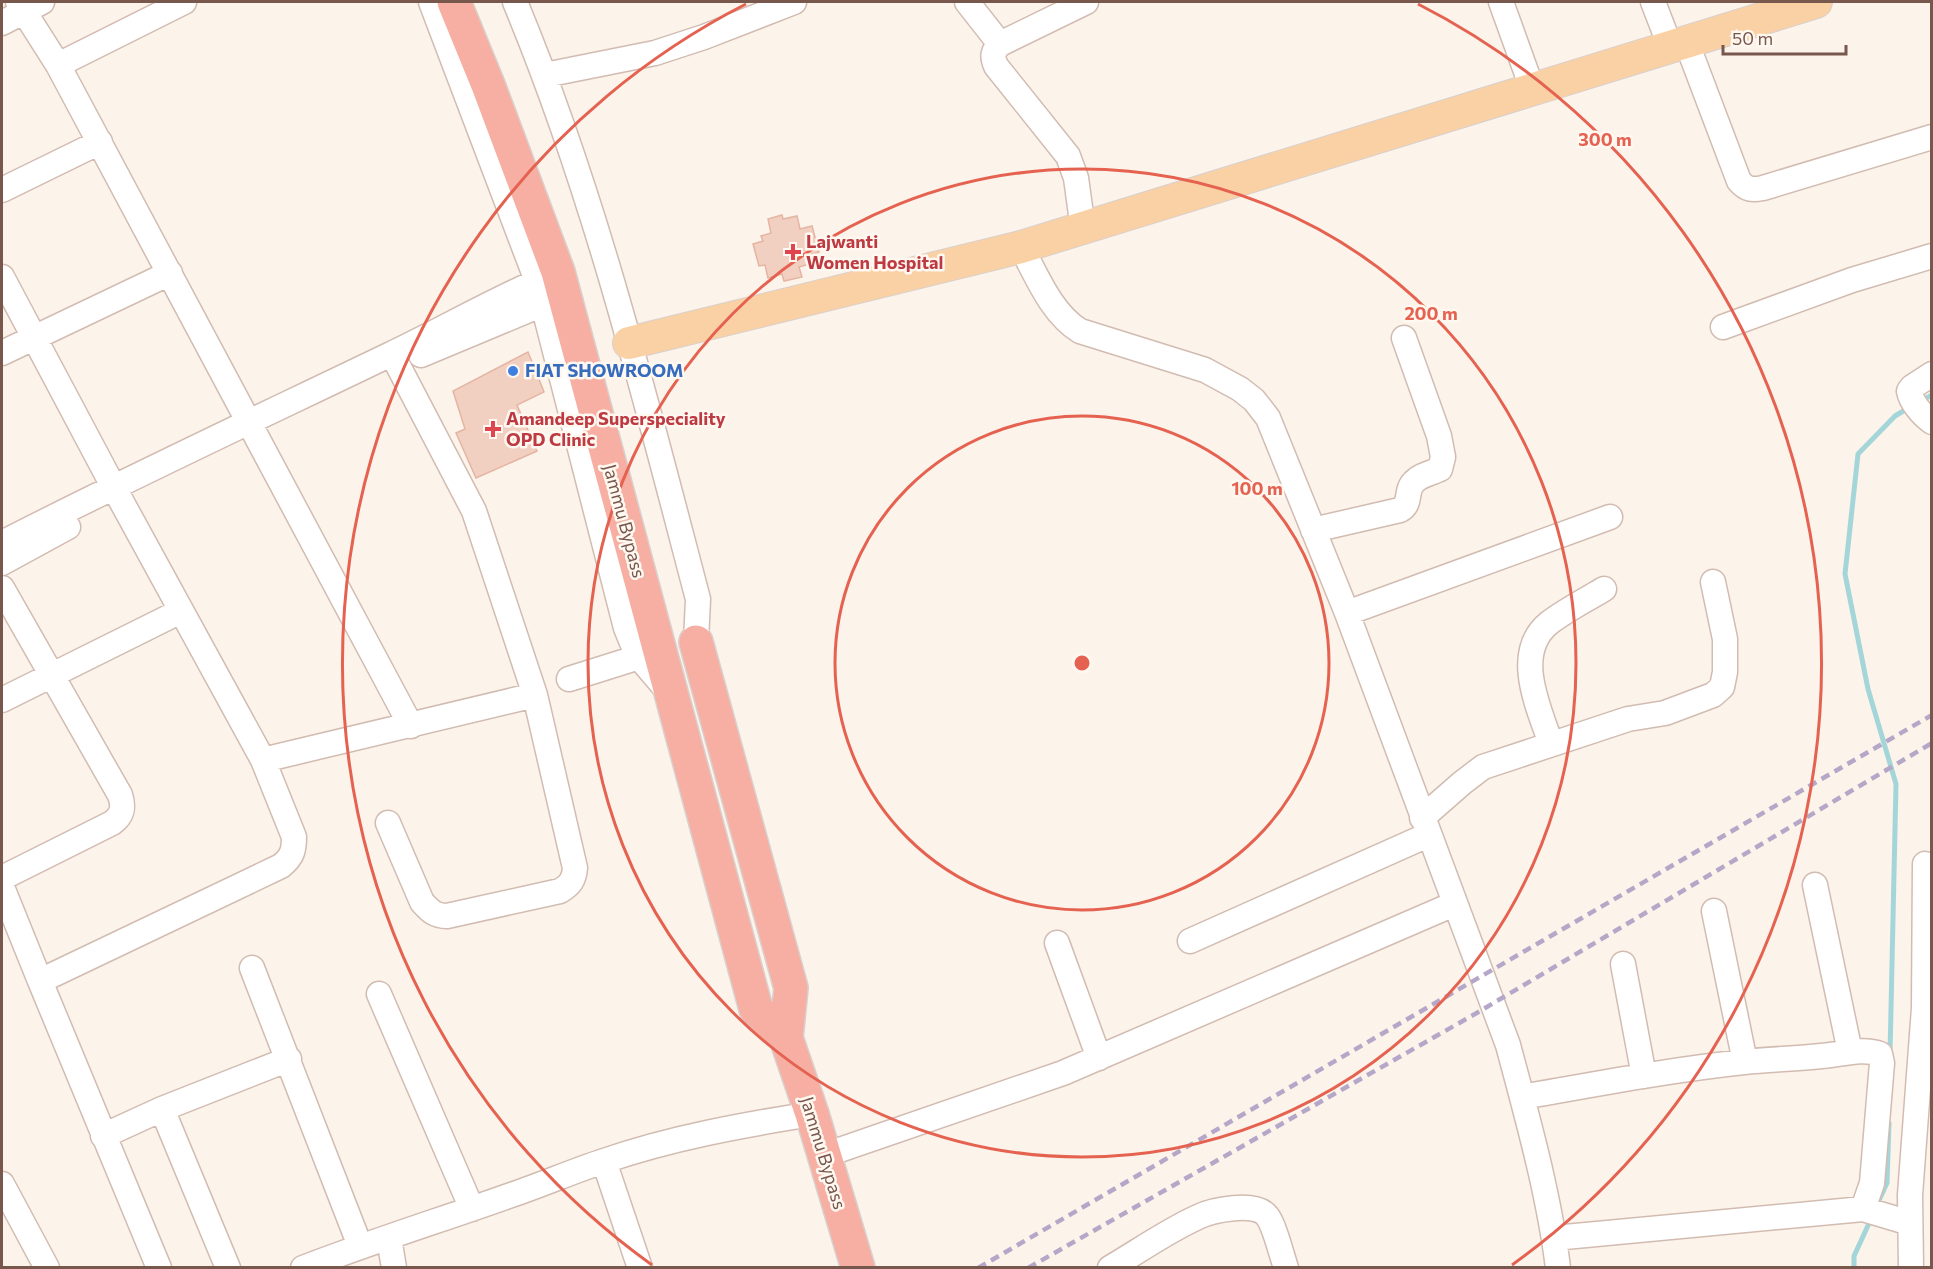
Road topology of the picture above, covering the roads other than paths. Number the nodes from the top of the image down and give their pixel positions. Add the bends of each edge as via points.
1 (184, 2) edge
2 (431, 2) edge
3 (454, 2) edge
4 (515, 2) edge
5 (794, 2) edge
6 (967, 2) edge
7 (1086, 2) edge
8 (1501, 2) edge
9 (1653, 2) edge
10 (1816, 2) edge
11 (28, 5) edge
12 (2, 23) edge
13 (1000, 44) junction
14 (1678, 44) junction
15 (58, 66) junction
16 (545, 75) junction
17 (1532, 88) junction
18 (1932, 137) edge
19 (100, 142) junction
20 (2, 190) edge
21 (1083, 229) junction
22 (1021, 247) junction
23 (1932, 256) edge
24 (170, 273) junction
25 (2, 277) edge
26 (547, 277) junction
27 (543, 304) junction
28 (1723, 327) dead end
29 (34, 338) junction
30 (1404, 338) dead end
31 (629, 343) junction
32 (2, 353) edge
33 (395, 359) junction
34 (1932, 374) edge
35 (1921, 410) edge
36 (253, 428) junction
37 (117, 493) junction
38 (1610, 517) dead end
39 (1313, 530) junction
40 (2, 543) edge
41 (2, 563) edge
42 (1713, 582) dead end
43 (2, 588) edge
44 (1604, 589) dead end
45 (181, 611) junction
46 (1347, 613) junction
47 (696, 642) joint
48 (639, 657) junction
49 (52, 675) junction
50 (569, 679) dead end
51 (670, 694) junction
52 (535, 695) junction
53 (2, 700) edge
54 (411, 726) junction
55 (1551, 744) junction
56 (263, 760) junction
57 (388, 824) dead end
58 (1425, 827) junction
59 (1925, 864) dead end
60 (2, 878) edge
61 (1815, 885) dead end
62 (2, 887) edge
63 (1454, 904) junction
64 (1714, 911) dead end
65 (1190, 941) dead end
66 (1057, 943) dead end
67 (1623, 964) dead end
68 (252, 968) dead end
69 (40, 981) junction
70 (379, 994) dead end
71 (786, 1038) junction
72 (1850, 1052) junction
73 (1099, 1058) junction
74 (289, 1059) junction
75 (1745, 1062) junction
76 (1644, 1076) junction
77 (1522, 1097) junction
78 (162, 1109) junction
79 (812, 1114) junction
80 (103, 1136) junction
81 (825, 1155) junction
82 (604, 1161) junction
83 (2, 1184) edge
84 (472, 1209) junction
85 (1866, 1210) junction
86 (1902, 1221) junction
87 (389, 1238) junction
88 (1554, 1238) junction
89 (360, 1246) junction
90 (47, 1268) edge
91 (159, 1268) edge
92 (228, 1268) edge
93 (303, 1268) edge
94 (394, 1268) edge
95 (640, 1268) edge
96 (858, 1268) edge
97 (1110, 1268) edge
98 (1286, 1268) edge
99 (1557, 1268) edge
100 (1911, 1268) edge

1 - 15 street
2 - 26 street
3 - 26 highway, Jammu Bypass via 492,96
4 - 16 street
5 - 16 street via 655,53
6 - 13 street
7 - 13 street
8 - 17 street
9 - 14 street
10 - 14 main road
11 - 12 street
11 - 15 street
13 - 21 street via 994,50 996,66 1068,156 1076,178
14 - 17 main road
14 - 18 street via 1739,181 1746,188 1763,188
15 - 19 street
16 - 31 street
17 - 21 main road
19 - 20 street
19 - 24 street
21 - 22 main road
22 - 31 main road
22 - 39 street via 1067,323 1080,331 1204,370 1254,400 1268,418
23 - 28 street via 1852,280
24 - 29 street
24 - 36 street
25 - 29 street
26 - 27 street
26 - 33 street
26 - 51 highway, Jammu Bypass
27 - 33 street
27 - 48 street via 626,628
29 - 32 street
29 - 37 street
30 - 39 street via 1439,436 1443,464 1411,483 1407,505 1400,510
31 - 47 street via 698,599
33 - 36 street
33 - 52 street via 474,511
34 - 35 street via 1909,391
36 - 37 street
36 - 54 street
37 - 40 street
37 - 41 street
37 - 45 street
38 - 46 street
39 - 46 street
42 - 55 street via 1725,639 1722,687 1713,695 1665,713 1628,719
43 - 49 street
44 - 55 street via 1548,624 1532,647 1534,691
45 - 49 street
45 - 56 street
46 - 58 street
47 - 71 highway, Jammu Bypass via 790,988
48 - 50 street
48 - 51 street
49 - 53 street
49 - 60 street via 120,795 122,812 112,823
51 - 71 highway, Jammu Bypass via 756,1009
52 - 54 street
52 - 57 street via 575,868 568,886 549,894 438,916 422,902
54 - 56 street
55 - 58 street via 1483,767 1462,783
56 - 69 street via 294,837 290,859
58 - 63 street
58 - 65 street
59 - 86 street via 1924,1008 1910,1195
61 - 72 street
62 - 69 street
63 - 73 street
63 - 77 street via 1508,1045
64 - 75 street
66 - 73 street
67 - 76 street
68 - 74 street
69 - 80 street
70 - 84 street
71 - 79 highway, Jammu Bypass
72 - 75 street
72 - 85 street via 1875,1052 1882,1058 1872,1183
73 - 81 street
74 - 78 street
74 - 89 street
75 - 76 street
76 - 77 street
77 - 88 street
78 - 80 street
78 - 92 street
79 - 81 highway, Jammu Bypass
79 - 82 street via 759,1122
80 - 91 street
81 - 96 highway, Jammu Bypass
82 - 84 street
82 - 95 street
83 - 90 street
84 - 87 street
85 - 86 street
85 - 88 street
86 - 100 street
87 - 89 street
87 - 94 street
88 - 99 street
89 - 93 street
97 - 98 street via 1198,1217 1247,1208 1259,1209 1268,1216

